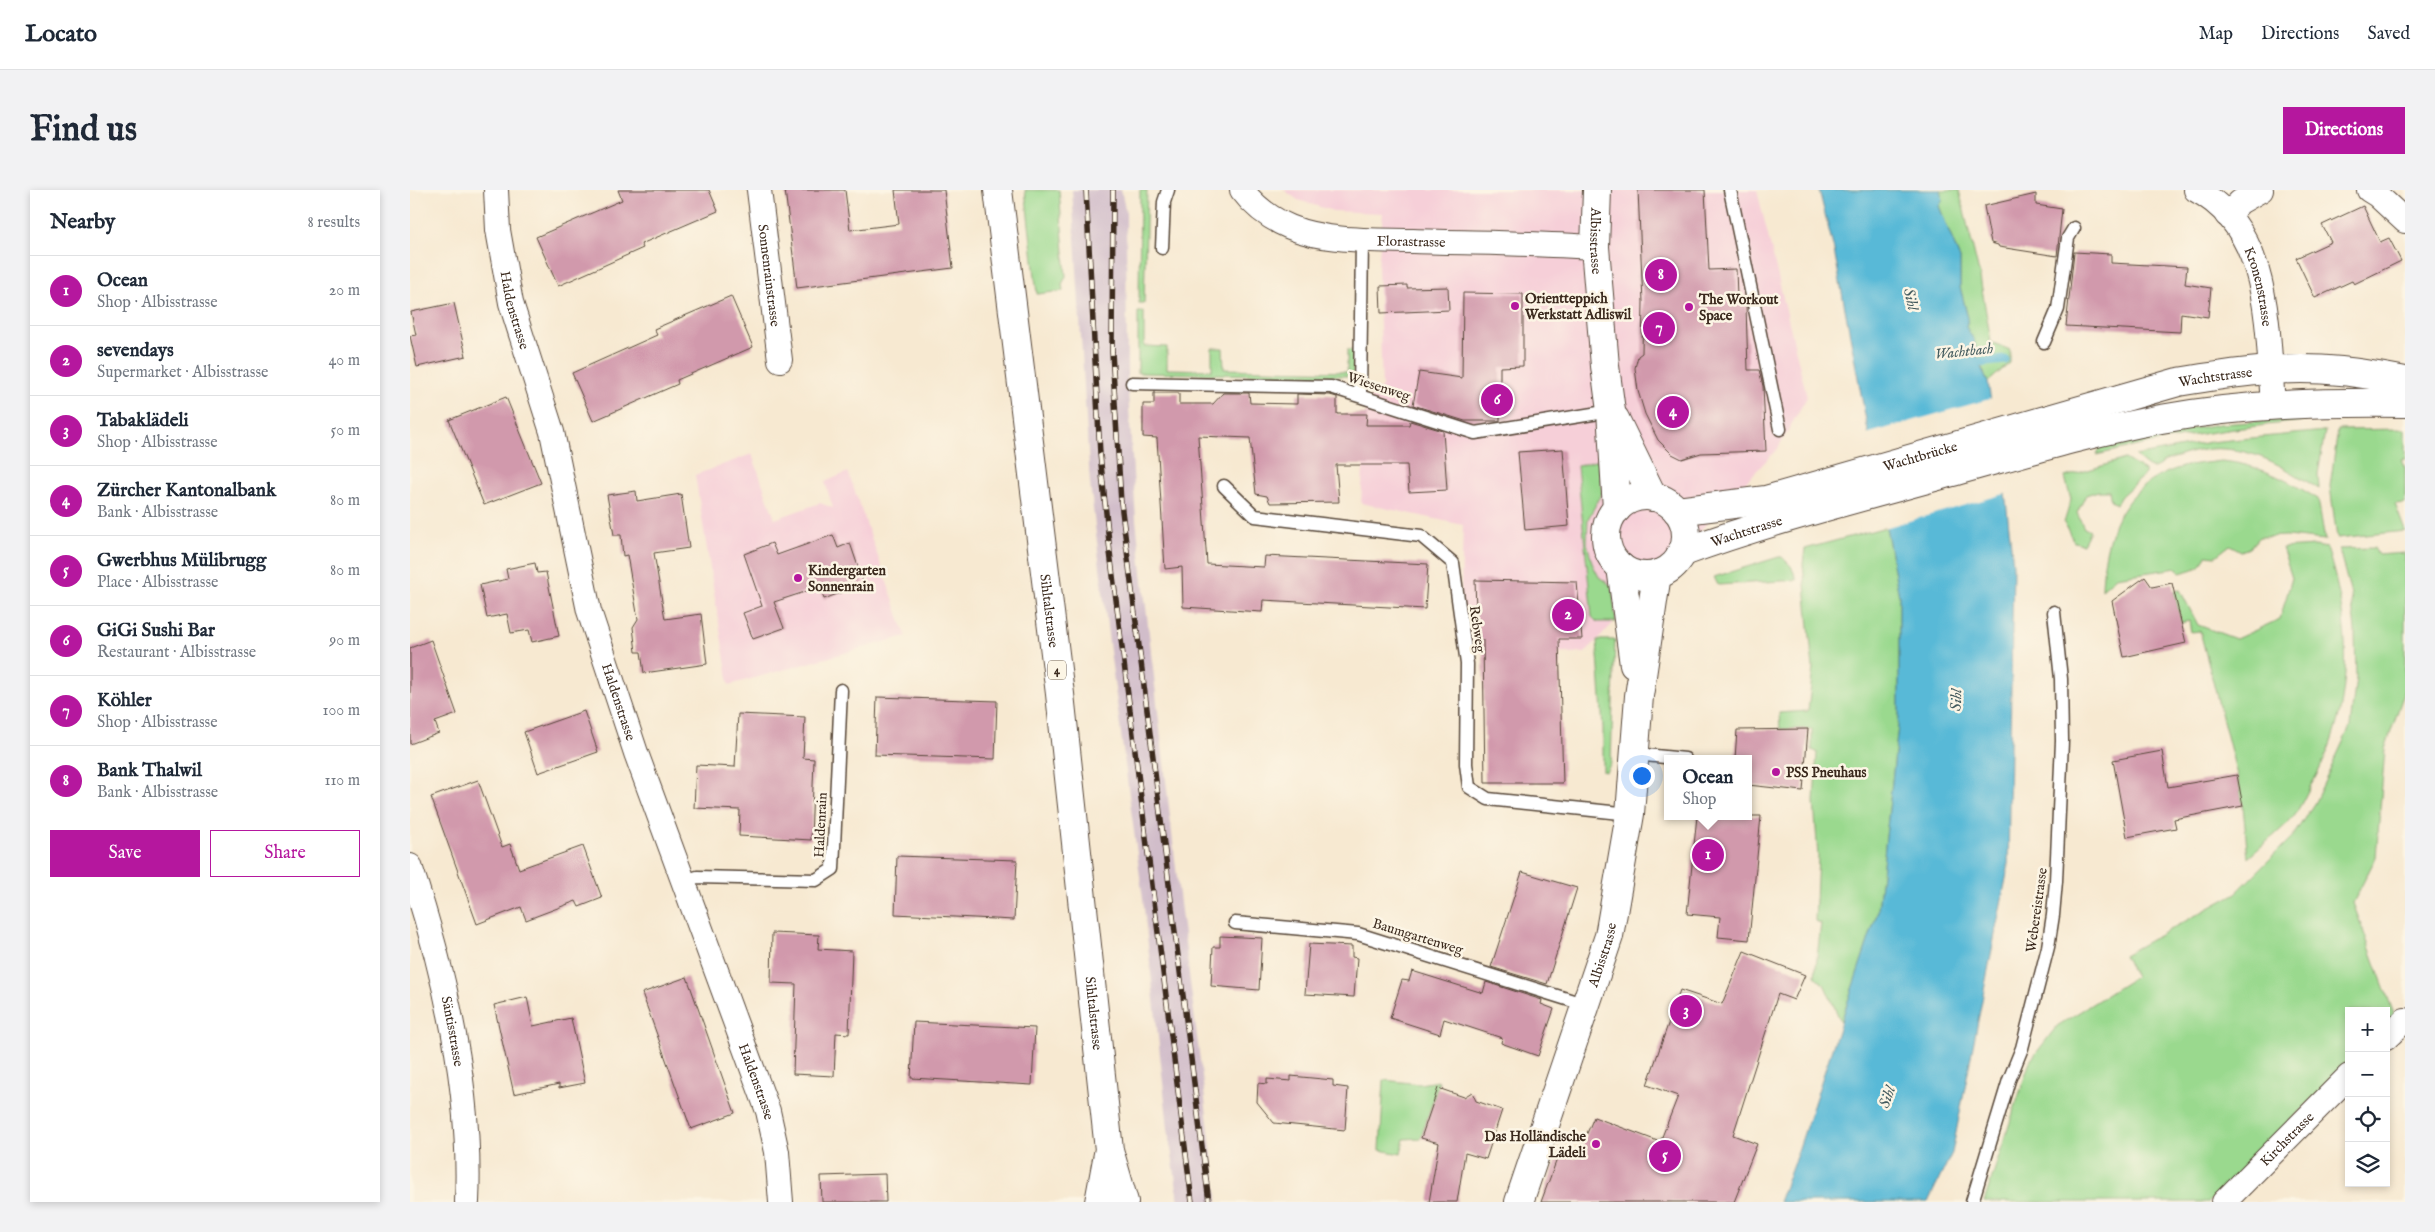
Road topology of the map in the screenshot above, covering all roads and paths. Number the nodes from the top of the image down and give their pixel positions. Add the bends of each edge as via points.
1 (496, 190) edge
2 (759, 190) edge
3 (998, 190) edge
4 (1168, 190) edge
5 (1242, 190) edge
6 (1597, 190) edge
7 (1730, 190) edge
8 (2196, 190) edge
9 (2261, 190) edge
10 (2369, 190) edge
11 (2227, 215) junction
12 (2405, 221) edge
13 (2074, 228) dead end
14 (1362, 240) junction
15 (1595, 247) junction
16 (1162, 248) dead end
17 (2044, 342) dead end
18 (780, 360) dead end
19 (2270, 370) junction
20 (2405, 381) edge
21 (1132, 383) dead end
22 (1360, 396) junction
23 (2405, 403) edge
24 (2273, 405) junction
25 (1611, 411) junction
26 (2031, 424) joint
27 (1780, 429) dead end
28 (1224, 486) dead end
29 (1652, 497) junction
30 (1811, 499) junction
31 (1617, 509) junction
32 (1677, 511) junction
33 (1681, 554) junction
34 (1621, 567) junction
35 (1657, 574) junction
36 (2054, 612) dead end
37 (841, 690) dead end
38 (1638, 696) junction
39 (1636, 754) junction
40 (1664, 757) edge
41 (1630, 814) junction
42 (410, 866) edge
43 (685, 881) junction
44 (1235, 922) dead end
45 (1586, 1006) junction
46 (2405, 1020) edge
47 (2390, 1034) edge
48 (2345, 1080) edge
49 (1108, 1150) junction
50 (467, 1202) edge
51 (781, 1202) edge
52 (1099, 1202) edge
53 (1124, 1202) edge
54 (1519, 1202) edge
55 (1972, 1202) edge
56 (2224, 1202) edge

1 - 43 street, Haldenstrasse via 498,230 511,303 552,432 589,611 636,753
2 - 18 street, Sonnenrainstrasse
3 - 49 main road, Sihltalstrasse / 4 via 1060,694
4 - 16 lane via 1164,202
5 - 14 street, Florastrasse via 1256,206 1290,227
6 - 15 main road, Albisstrasse
7 - 27 lane
8 - 11 street, Kronenstrasse
9 - 11 street via 2240,202
10 - 12 street via 2378,194
11 - 19 street, Kronenstrasse via 2248,245 2260,278
13 - 17 lane via 2068,238 2058,309
14 - 15 street, Florastrasse
14 - 22 lane
15 - 25 main road, Albisstrasse
19 - 20 main road, Wachtstrasse via 2340,370
19 - 24 street, Kronenstrasse
19 - 26 main road, Wachtstrasse via 2232,372 2178,382
21 - 22 lane, Wiesenweg via 1332,387
22 - 25 lane, Wiesenweg via 1475,433
23 - 24 main road via 2336,401
24 - 30 main road, Wachtbrücke via 2160,419
25 - 29 main road, Albisstrasse
25 - 31 main road, Albisstrasse
26 - 30 main road, Wachtbrücke
28 - 41 lane, Rebweg via 1255,516 1421,536 1453,562 1467,664 1466,764 1469,787 1488,799
29 - 31 main road via 1633,498
29 - 32 main road
30 - 32 main road, Wachtstrasse
30 - 33 main road, Wachtstrasse
31 - 34 main road via 1610,519 1606,539 1608,550
32 - 33 main road via 1685,536
33 - 35 main road via 1671,566
34 - 35 main road via 1638,575
34 - 38 main road, Albisstrasse
35 - 38 main road, Albisstrasse
36 - 55 lane, Webereistrasse via 2061,679 2062,741 2053,916 2022,1048
37 - 43 lane, Haldenrain via 833,869 816,880 696,877
38 - 39 main road, Albisstrasse
39 - 40 lane
39 - 41 main road, Albisstrasse
41 - 45 main road, Albisstrasse via 1609,936
42 - 50 street, Säntisstrasse via 454,1033 462,1088
43 - 51 street, Haldenstrasse via 768,1110
44 - 45 lane, Baumgartenweg via 1358,934
45 - 54 main road, Albisstrasse
46 - 47 street
48 - 56 street, Kirchstrasse
49 - 52 main road, Sihltalstrasse / 4
49 - 53 main road, Sihltalstrasse / 4

